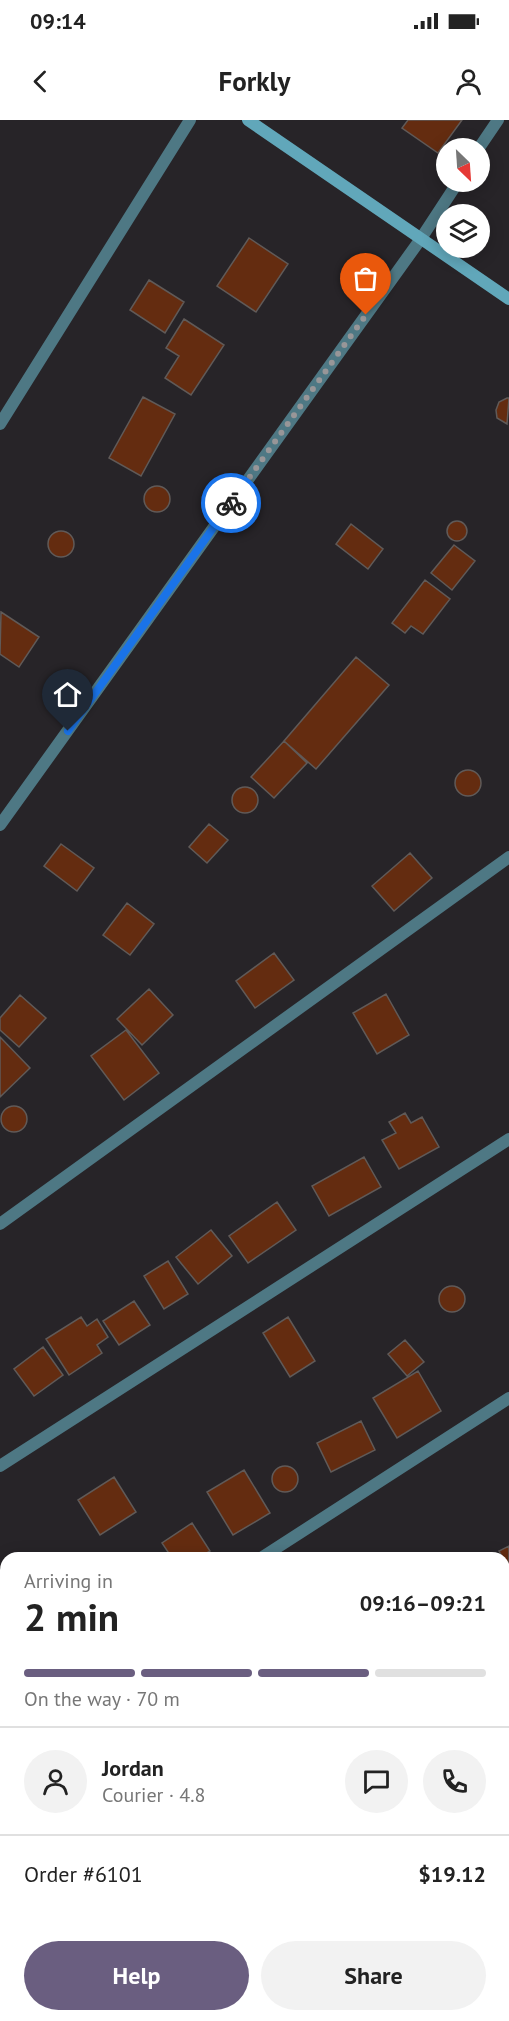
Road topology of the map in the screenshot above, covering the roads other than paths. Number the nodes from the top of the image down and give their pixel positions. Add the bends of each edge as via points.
1 (190, 120) edge
2 (248, 120) edge
3 (498, 120) edge
4 (486, 138) edge
5 (451, 192) edge
6 (420, 240) junction
7 (509, 299) edge
8 (0, 424) edge
9 (0, 825) edge
10 (509, 857) edge
11 (509, 1139) edge
12 (0, 1224) edge
13 (509, 1398) edge
14 (0, 1466) edge
15 (270, 1552) edge

1 - 8 street
2 - 6 street
3 - 4 street
5 - 6 street
6 - 7 street
6 - 9 street
10 - 12 street
11 - 14 street
13 - 15 street

